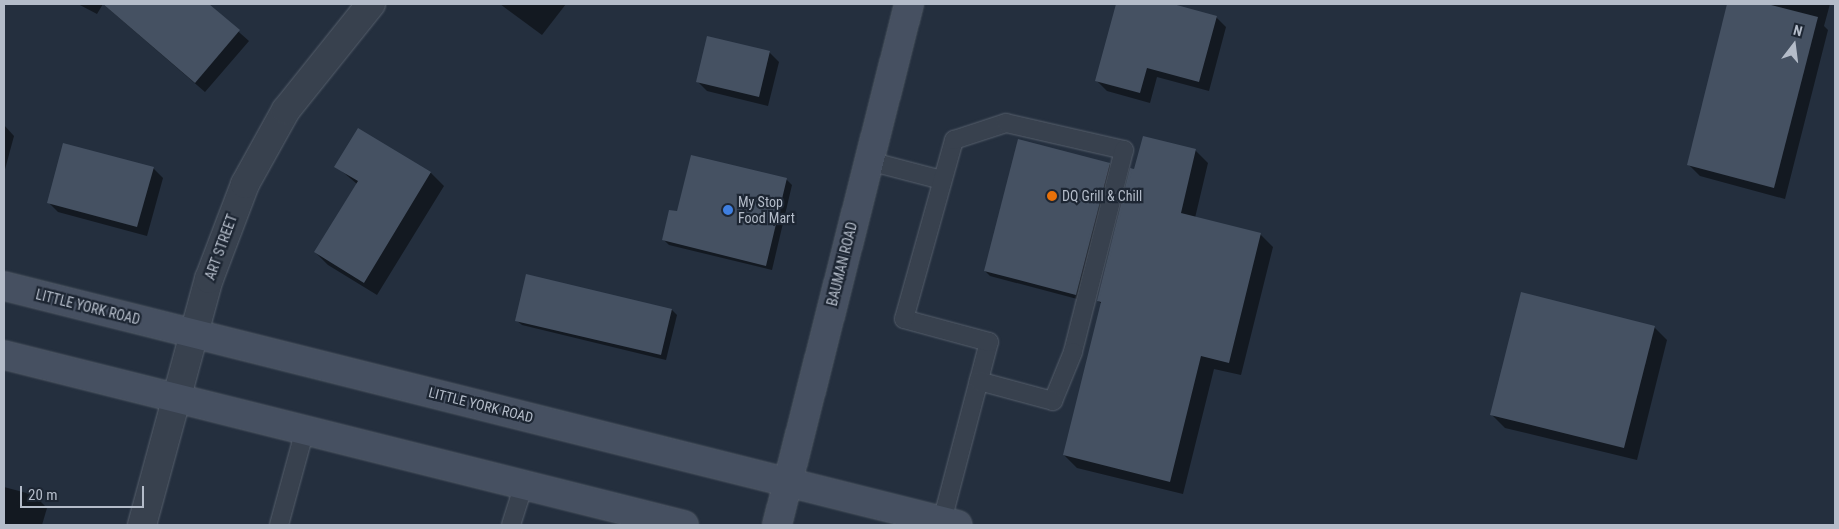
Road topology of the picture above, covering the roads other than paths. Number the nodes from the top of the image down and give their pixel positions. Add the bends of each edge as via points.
1 (370, 4) edge
2 (909, 4) edge
3 (869, 161) junction
4 (942, 180) junction
5 (4, 286) edge
6 (194, 334) junction
7 (4, 354) edge
8 (979, 381) junction
9 (175, 397) junction
10 (305, 429) junction
11 (788, 481) junction
12 (524, 484) junction
13 (950, 523) edge
14 (142, 525) edge
15 (279, 525) edge
16 (511, 525) edge
17 (684, 525) edge
18 (778, 525) edge

1 - 6 street, ART STREET via 286,110 245,184 208,279
2 - 3 main road, BAUMAN ROAD
3 - 4 lane
3 - 11 main road, BAUMAN ROAD
4 - 8 lane via 904,319 990,342
4 - 8 lane via 954,140 1006,122 1124,150 1073,352 1053,401
5 - 6 main road, LITTLE YORK ROAD
6 - 9 street, ART STREET
6 - 11 main road, LITTLE YORK ROAD
7 - 9 main road
8 - 13 lane
9 - 10 main road
9 - 14 street, ART STREET
10 - 12 main road
10 - 15 lane
11 - 13 main road, LITTLE YORK ROAD
11 - 18 main road, BAUMAN ROAD
12 - 16 lane
12 - 17 main road

